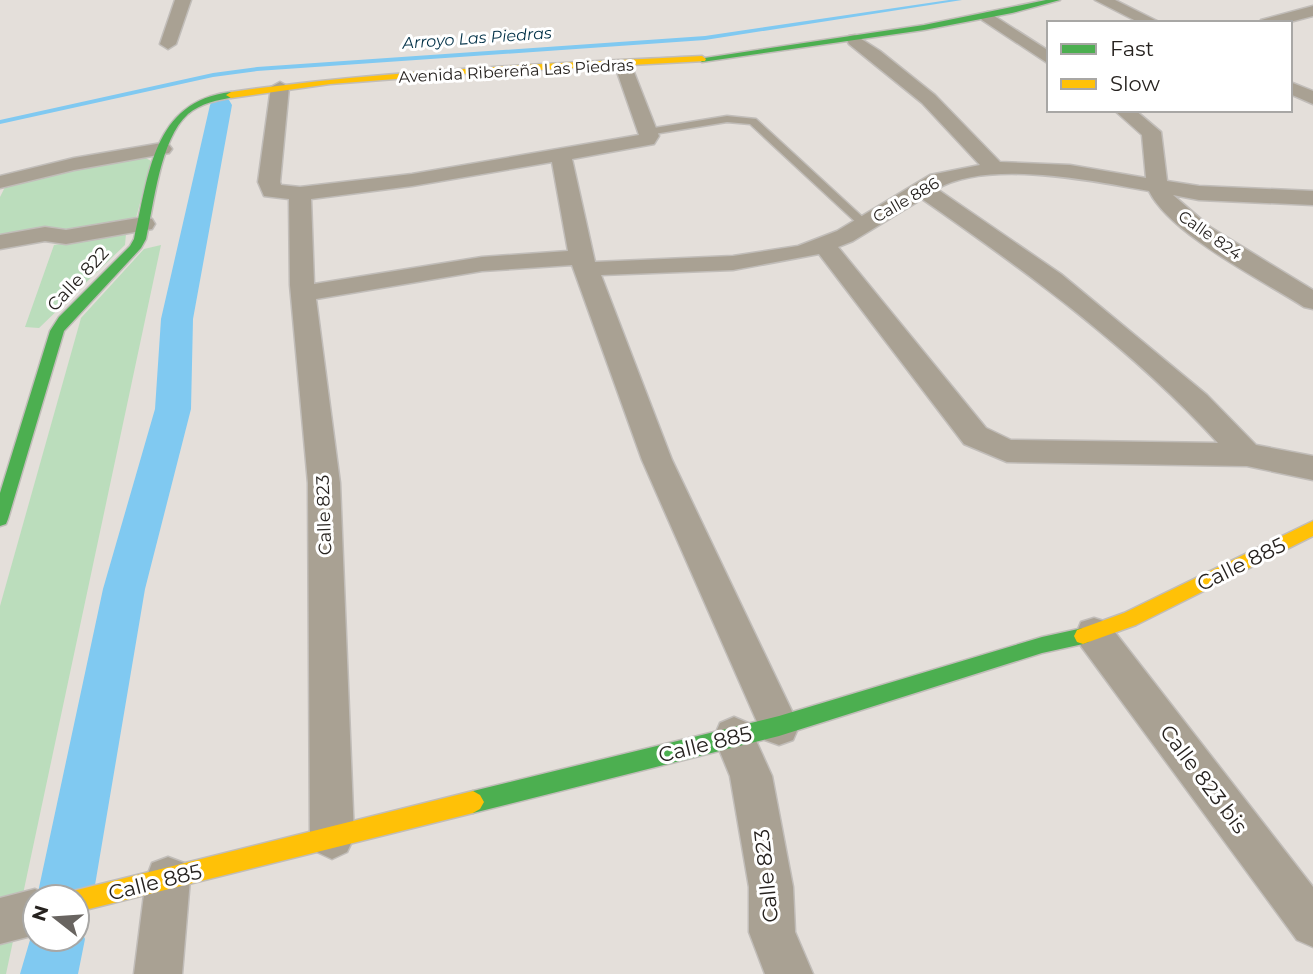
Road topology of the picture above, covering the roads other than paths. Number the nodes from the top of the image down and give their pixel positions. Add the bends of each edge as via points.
1 (183, 0) edge
2 (1056, 0) edge
3 (1103, 0) edge
4 (1312, 12) edge
5 (988, 17) junction
6 (1149, 21) edge
7 (1275, 21) edge
8 (855, 40) junction
9 (168, 44) dead end
10 (1047, 58) edge
11 (624, 65) junction
12 (280, 87) junction
13 (1292, 89) edge
14 (1313, 98) edge
15 (1126, 112) edge
16 (648, 132) junction
17 (162, 149) junction
18 (561, 156) junction
19 (994, 168) junction
20 (0, 182) edge
21 (1157, 185) junction
22 (924, 190) junction
23 (300, 194) junction
24 (1313, 198) edge
25 (144, 224) junction
26 (864, 224) junction
27 (0, 242) edge
28 (824, 245) junction
29 (584, 264) junction
30 (305, 293) junction
31 (1313, 301) edge
32 (1247, 455) junction
33 (1313, 468) edge
34 (0, 519) edge
35 (1313, 528) edge
36 (1094, 634) junction
37 (779, 726) junction
38 (734, 737) junction
39 (332, 837) junction
40 (169, 879) junction
41 (91, 898) edge
42 (21, 915) edge
43 (0, 920) edge
44 (1313, 924) edge
45 (158, 974) edge
46 (789, 974) edge

1 - 9 street
2 - 5 street, Avenida Ribereña Las Piedras
3 - 6 street
4 - 7 street
5 - 8 street, Avenida Ribereña Las Piedras
5 - 10 street
8 - 11 street, Avenida Ribereña Las Piedras
8 - 19 street via 955,122
11 - 12 street, Avenida Ribereña Las Piedras via 461,71
11 - 16 street
12 - 17 street, Avenida Ribereña Las Piedras via 242,91 199,104 184,112
12 - 23 street via 268,182 272,191
13 - 14 street
15 - 21 street via 1151,132
16 - 18 street via 647,140 640,142
16 - 26 lane via 727,119 753,121
17 - 20 street
17 - 25 street, Calle 822
18 - 23 street
18 - 29 street
19 - 21 street, Calle 886 via 1070,171
19 - 22 street, Calle 886 via 949,176
21 - 24 street, Calle 886 via 1199,193
21 - 31 street, Calle 824 via 1166,204 1202,232
22 - 26 street, Calle 886
22 - 32 street via 1062,287 1197,401
23 - 30 street, Calle 823
25 - 27 street
25 - 34 street, Calle 822 via 135,248 57,331
26 - 28 street, Calle 886
28 - 29 street, Calle 886 via 765,259
28 - 32 street via 975,436 993,446 1007,450
29 - 30 street, Calle 886 via 482,264
29 - 37 street via 657,460
30 - 39 street, Calle 823 via 324,483
32 - 33 street
35 - 36 street, Calle 885
36 - 37 street, Calle 885 via 1042,645
36 - 44 street, Calle 823 bis
37 - 38 street, Calle 885
38 - 39 street, Calle 885
38 - 46 street, Calle 823 via 751,776 771,887 772,932
39 - 40 street, Calle 885
40 - 41 street, Calle 885
40 - 45 street
42 - 43 street

